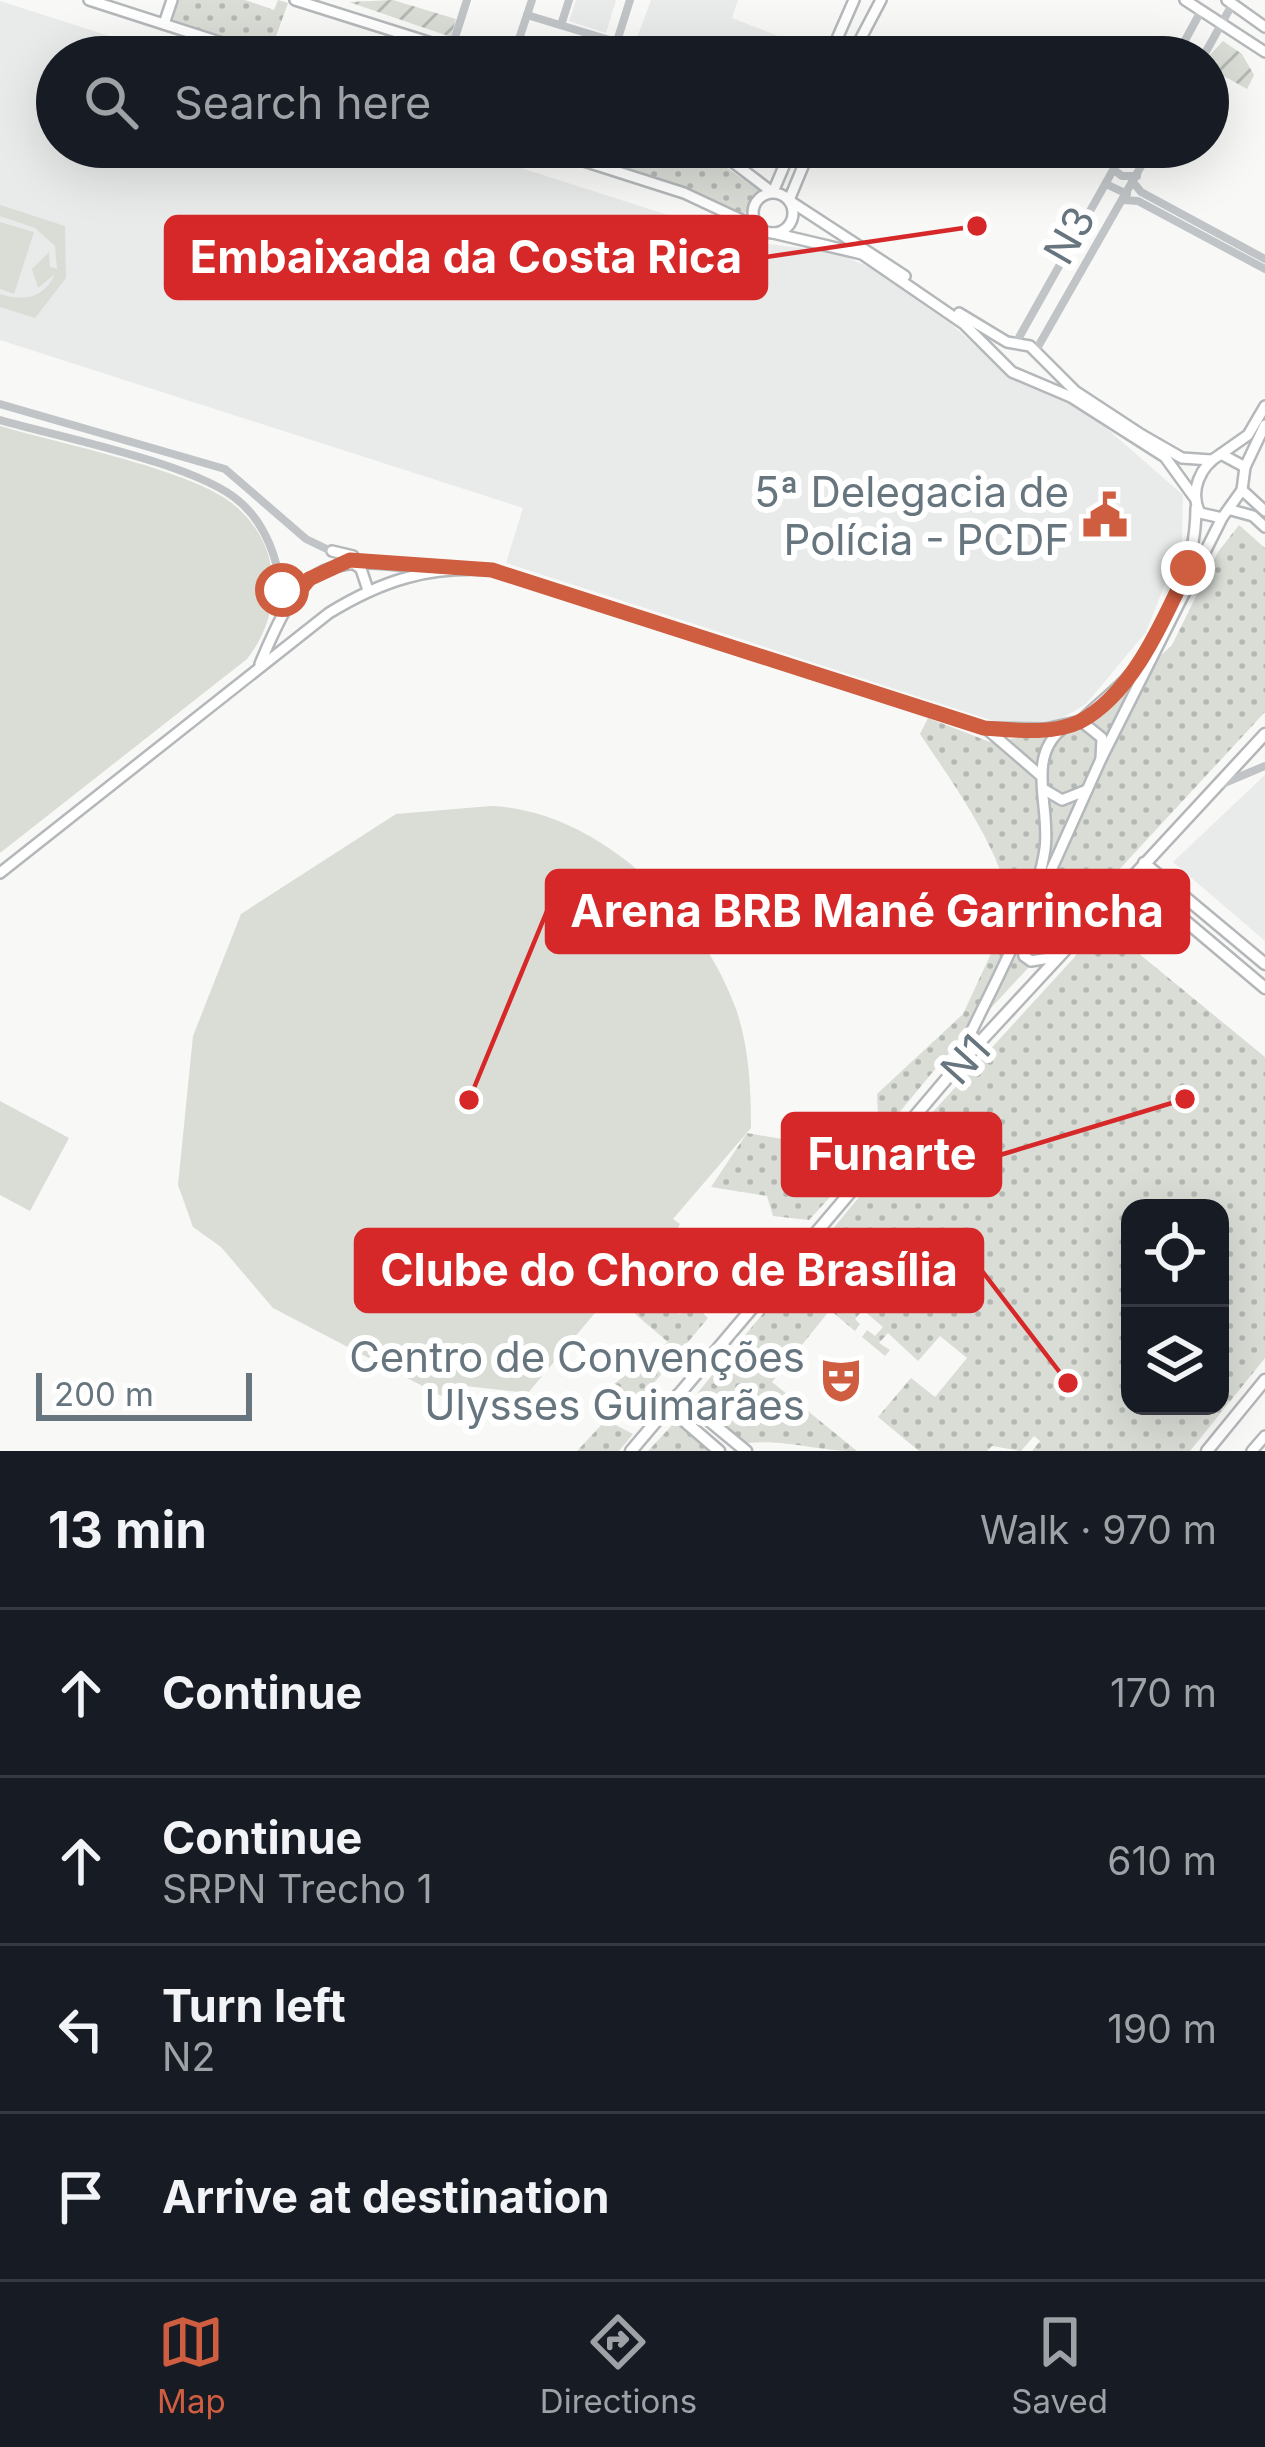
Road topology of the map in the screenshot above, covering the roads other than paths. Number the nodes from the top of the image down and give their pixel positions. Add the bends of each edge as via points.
1 (89, 0) edge
2 (172, 0) edge
3 (295, 0) edge
4 (345, 0) edge
5 (466, 0) edge
6 (532, 0) edge
7 (569, 0) edge
8 (630, 0) edge
9 (854, 0) edge
10 (880, 0) edge
11 (1185, 0) edge
12 (1230, 2) edge
13 (1202, 9) junction
14 (340, 15) junction
15 (527, 15) junction
16 (1222, 23) junction
17 (164, 24) junction
18 (561, 25) junction
19 (1265, 27) edge
20 (201, 36) edge
21 (407, 36) edge
22 (455, 36) edge
23 (520, 36) edge
24 (597, 36) edge
25 (618, 36) edge
26 (838, 36) edge
27 (862, 36) edge
28 (1188, 36) edge
29 (1215, 36) edge
30 (1265, 52) edge
31 (605, 168) edge
32 (741, 168) edge
33 (782, 168) edge
34 (802, 168) edge
35 (1141, 168) edge
36 (1114, 170) joint
37 (1135, 179) junction
38 (1106, 184) junction
39 (773, 192) junction
40 (1126, 197) junction
41 (789, 201) junction
42 (761, 229) junction
43 (773, 233) junction
44 (1265, 259) edge
45 (1265, 269) edge
46 (1012, 341) junction
47 (1036, 355) junction
48 (1000, 361) junction
49 (1025, 376) junction
50 (0, 404) edge
51 (1265, 406) edge
52 (0, 420) edge
53 (1265, 425) edge
54 (1216, 457) junction
55 (1246, 467) junction
56 (1242, 490) junction
57 (1195, 503) junction
58 (1265, 511) edge
59 (1226, 514) junction
60 (1265, 527) edge
61 (332, 551) junction
62 (350, 560) junction
63 (370, 562) junction
64 (433, 570) junction
65 (282, 590) junction
66 (368, 590) junction
67 (286, 609) junction
68 (278, 626) junction
69 (300, 634) junction
70 (259, 667) junction
71 (1081, 721) junction
72 (1067, 724) junction
73 (984, 728) junction
74 (1265, 734) edge
75 (1101, 759) junction
76 (1265, 766) edge
77 (1040, 775) junction
78 (1217, 786) junction
79 (1045, 790) junction
80 (1087, 790) junction
81 (1144, 863) junction
82 (0, 873) edge
83 (1132, 876) junction
84 (1056, 957) junction
85 (1265, 964) edge
86 (1265, 988) edge
87 (954, 1070) junction
88 (1265, 1380) edge
89 (678, 1394) junction
90 (668, 1407) junction
91 (718, 1427) junction
92 (1265, 1436) edge
93 (707, 1440) junction
94 (632, 1451) edge
95 (719, 1451) edge
96 (746, 1451) edge
97 (1207, 1451) edge
98 (1252, 1451) edge

1 - 17 main road
2 - 17 main road
3 - 14 main road
4 - 14 street
5 - 22 street
6 - 15 street
7 - 18 street
8 - 25 street
9 - 26 main road
10 - 27 main road
11 - 13 main road
12 - 16 street
12 - 19 main road
13 - 16 main road
13 - 28 street
14 - 21 main road
15 - 18 street
15 - 23 street
16 - 29 street
16 - 30 main road
17 - 20 main road
18 - 24 street
31 - 42 main road
32 - 39 main road
33 - 39 main road
34 - 41 main road
35 - 37 street, N3
36 - 37 street
36 - 38 street
37 - 40 street, N3
37 - 44 street via 1141,192
38 - 40 street
38 - 46 street
39 - 41 main road
39 - 42 main road via 753,208
40 - 45 street
40 - 47 street, N3
41 - 43 main road via 790,224
41 - 46 main road
42 - 43 main road
43 - 48 main road via 862,254 964,323
46 - 47 main road
46 - 48 main road
47 - 49 main road
47 - 54 main road via 1182,458
48 - 49 main road
49 - 57 main road via 1165,457
50 - 61 street via 225,469
51 - 54 main road via 1248,435
52 - 65 street via 221,489 255,519
53 - 55 main road
54 - 55 main road
54 - 57 main road
55 - 56 main road
56 - 58 main road
56 - 59 main road
57 - 59 main road
57 - 71 main road via 1193,557 1153,643
59 - 60 main road via 1250,514
59 - 75 main road
61 - 62 street
61 - 63 main road
62 - 63 main road
62 - 66 main road
62 - 67 main road via 309,579
63 - 64 main road
64 - 66 main road
64 - 73 main road via 492,570
65 - 67 street
65 - 68 main road
66 - 69 main road
67 - 68 main road
67 - 69 main road
68 - 70 main road
69 - 70 main road
70 - 82 main road
71 - 72 main road
71 - 75 main road via 1102,738
72 - 73 main road
72 - 77 main road via 1044,751
73 - 77 main road
74 - 78 highway, N1
75 - 80 main road
76 - 78 street
77 - 79 main road
78 - 81 highway, N1
79 - 80 main road via 1062,800
79 - 87 main road via 1038,879
80 - 84 main road via 1022,935 1031,961
81 - 83 highway, N1
81 - 85 highway
83 - 84 highway, N1
83 - 86 highway
84 - 87 highway, N1
87 - 89 highway, N1
88 - 97 highway
89 - 90 highway, N1
89 - 91 highway
90 - 93 highway
90 - 94 highway, N1
91 - 93 highway
91 - 96 highway
92 - 98 main road
93 - 95 highway

